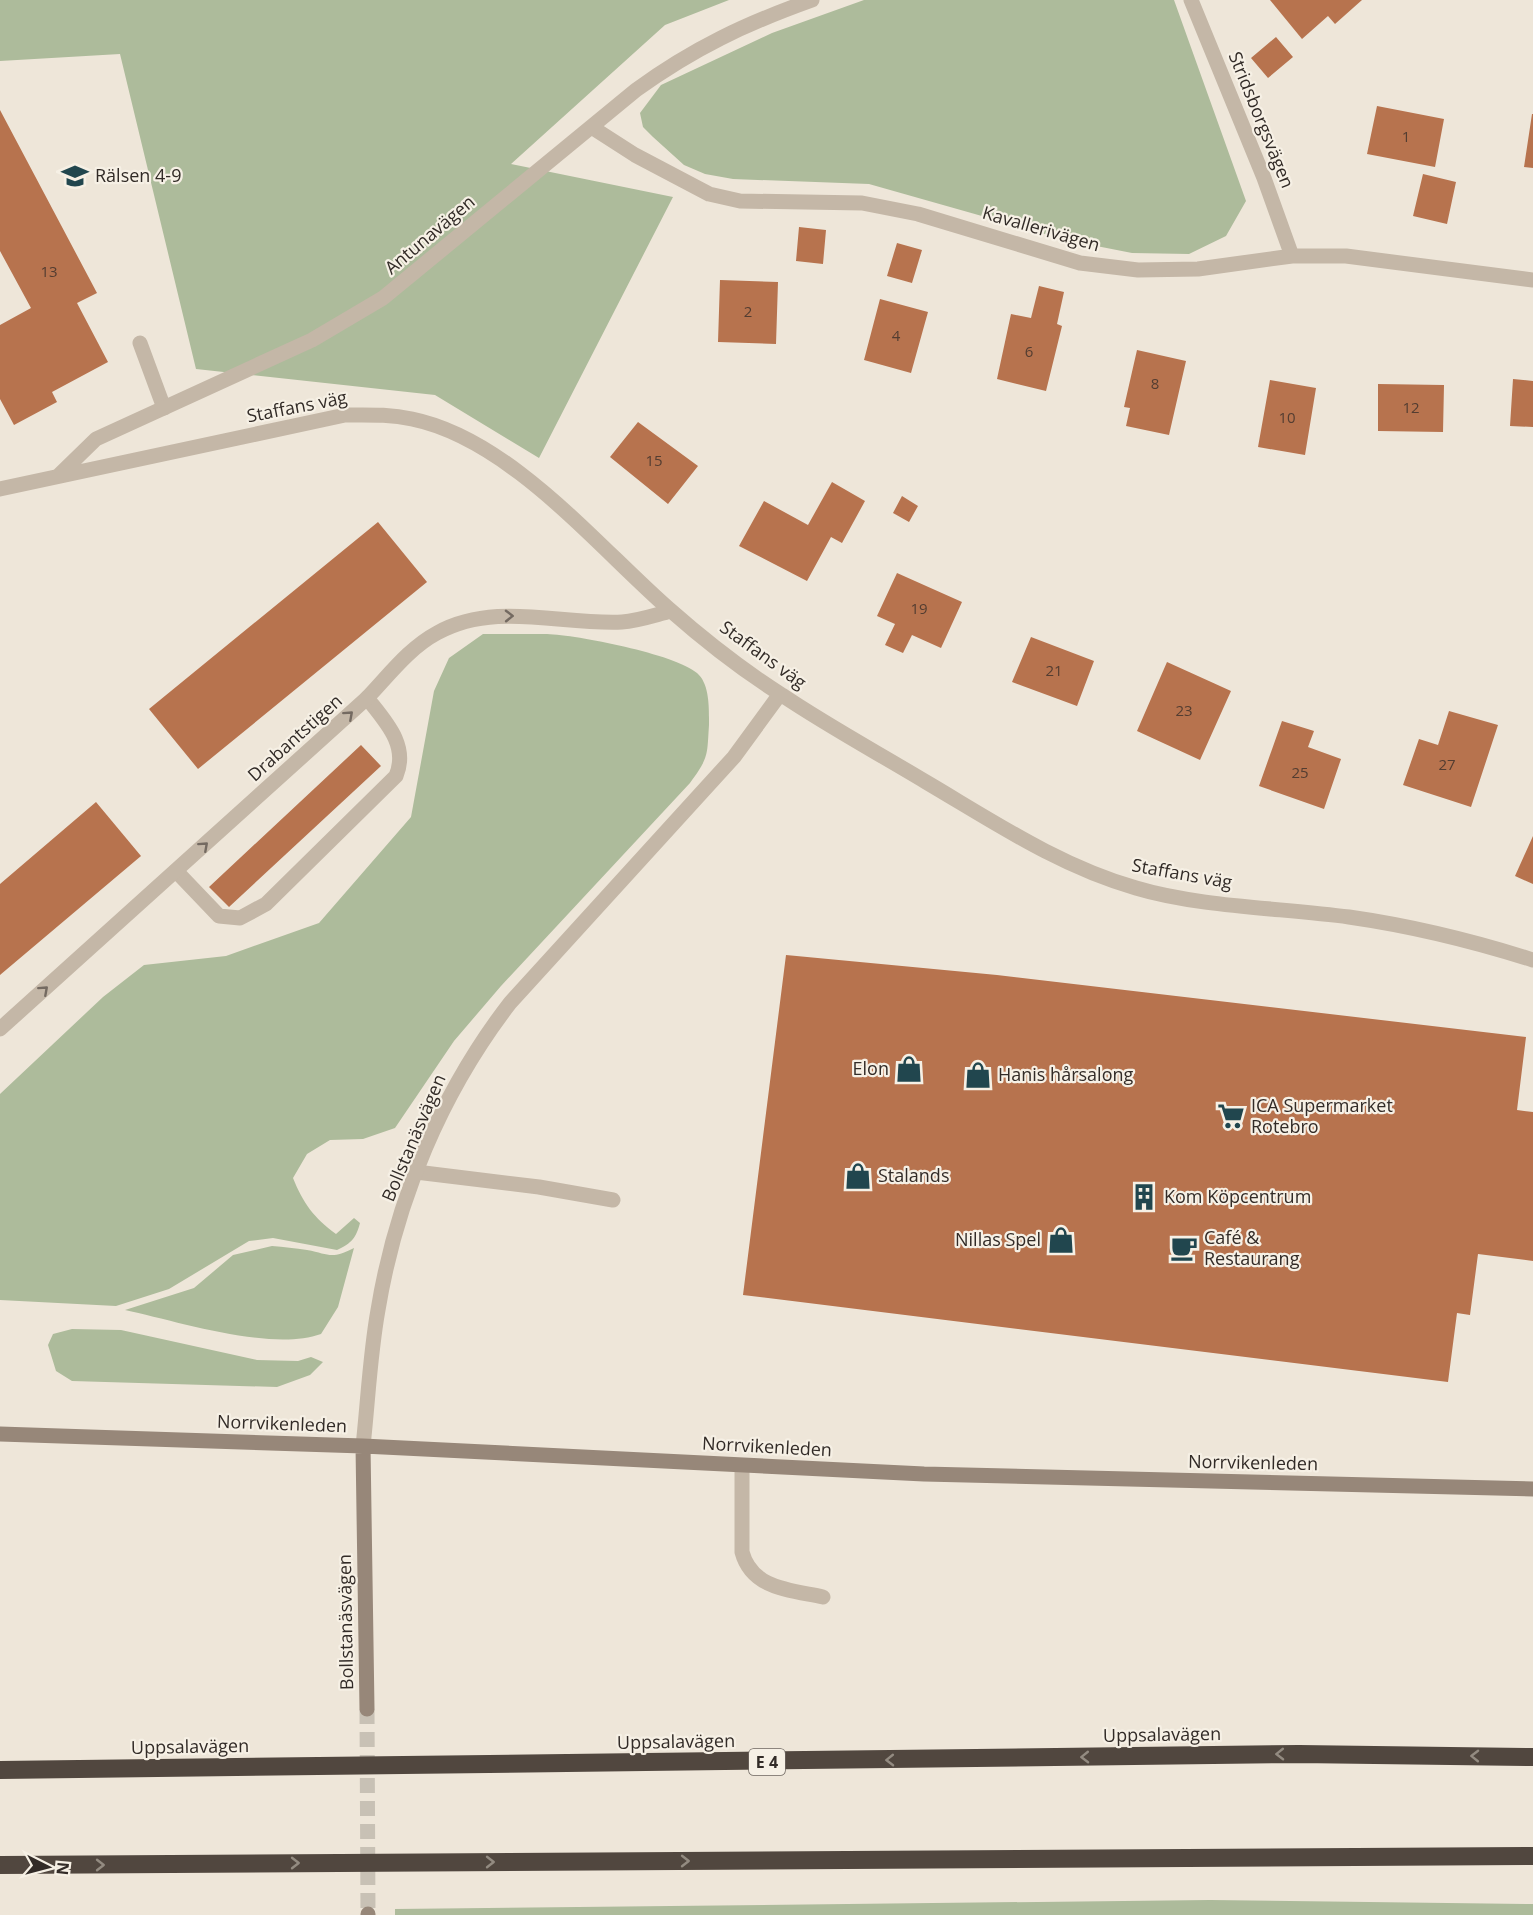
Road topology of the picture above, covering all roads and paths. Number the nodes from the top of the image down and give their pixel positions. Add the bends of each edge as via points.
1 (812, 0) edge
2 (1191, 0) edge
3 (593, 128) junction
4 (1292, 256) junction
5 (1533, 280) edge
6 (140, 343) dead end
7 (164, 408) junction
8 (58, 477) junction
9 (0, 489) edge
10 (671, 610) junction
11 (780, 694) junction
12 (368, 698) junction
13 (176, 872) junction
14 (1533, 960) edge
15 (0, 1029) edge
16 (416, 1172) junction
17 (613, 1200) dead end
18 (0, 1434) edge
19 (363, 1446) junction
20 (742, 1466) junction
21 (1533, 1489) edge
22 (823, 1597) dead end
23 (367, 1710) tunnel mouth
24 (1533, 1757) edge
25 (0, 1770) edge
26 (1533, 1856) edge
27 (0, 1865) edge

1 - 3 street, Antunavägen via 765,17 680,58
2 - 4 street, Stridsborgsvägen
3 - 4 street, Kavallerivägen via 679,180 709,194 740,201 862,203 918,214 1080,263 1138,270 1198,269
3 - 7 street, Antunavägen via 383,298 312,340
4 - 5 street, Kavallerivägen via 1391,260
6 - 7 street
7 - 8 street, Antunavägen via 96,439
8 - 9 street, Staffans väg
8 - 10 street, Staffans väg via 345,415 382,414 415,419 448,431 526,478
10 - 11 street, Staffans väg
12 -> 10 street, Drabantstigen via 410,652 436,633 457,624 504,616 623,621
11 - 14 street, Staffans väg via 1030,844 1088,872 1139,889 1431,932
11 - 16 street, Bollstanäsvägen via 734,757 557,950 485,1035 444,1106
13 -> 12 street, Drabantstigen
12 - 13 street via 397,741 400,757 396,776 266,904 240,918 219,916
15 -> 13 street, Drabantstigen
16 - 17 street via 539,1186
16 - 19 street, Bollstanäsvägen via 391,1251 378,1310
18 - 19 main road, Norrvikenleden
19 - 20 main road, Norrvikenleden
19 - 23 main road, Bollstanäsvägen
20 - 21 main road, Norrvikenleden
20 - 22 street via 745,1563 752,1574 770,1585
24 -> 25 highway, Uppsalavägen / E 4 via 1299,1754
27 -> 26 highway

